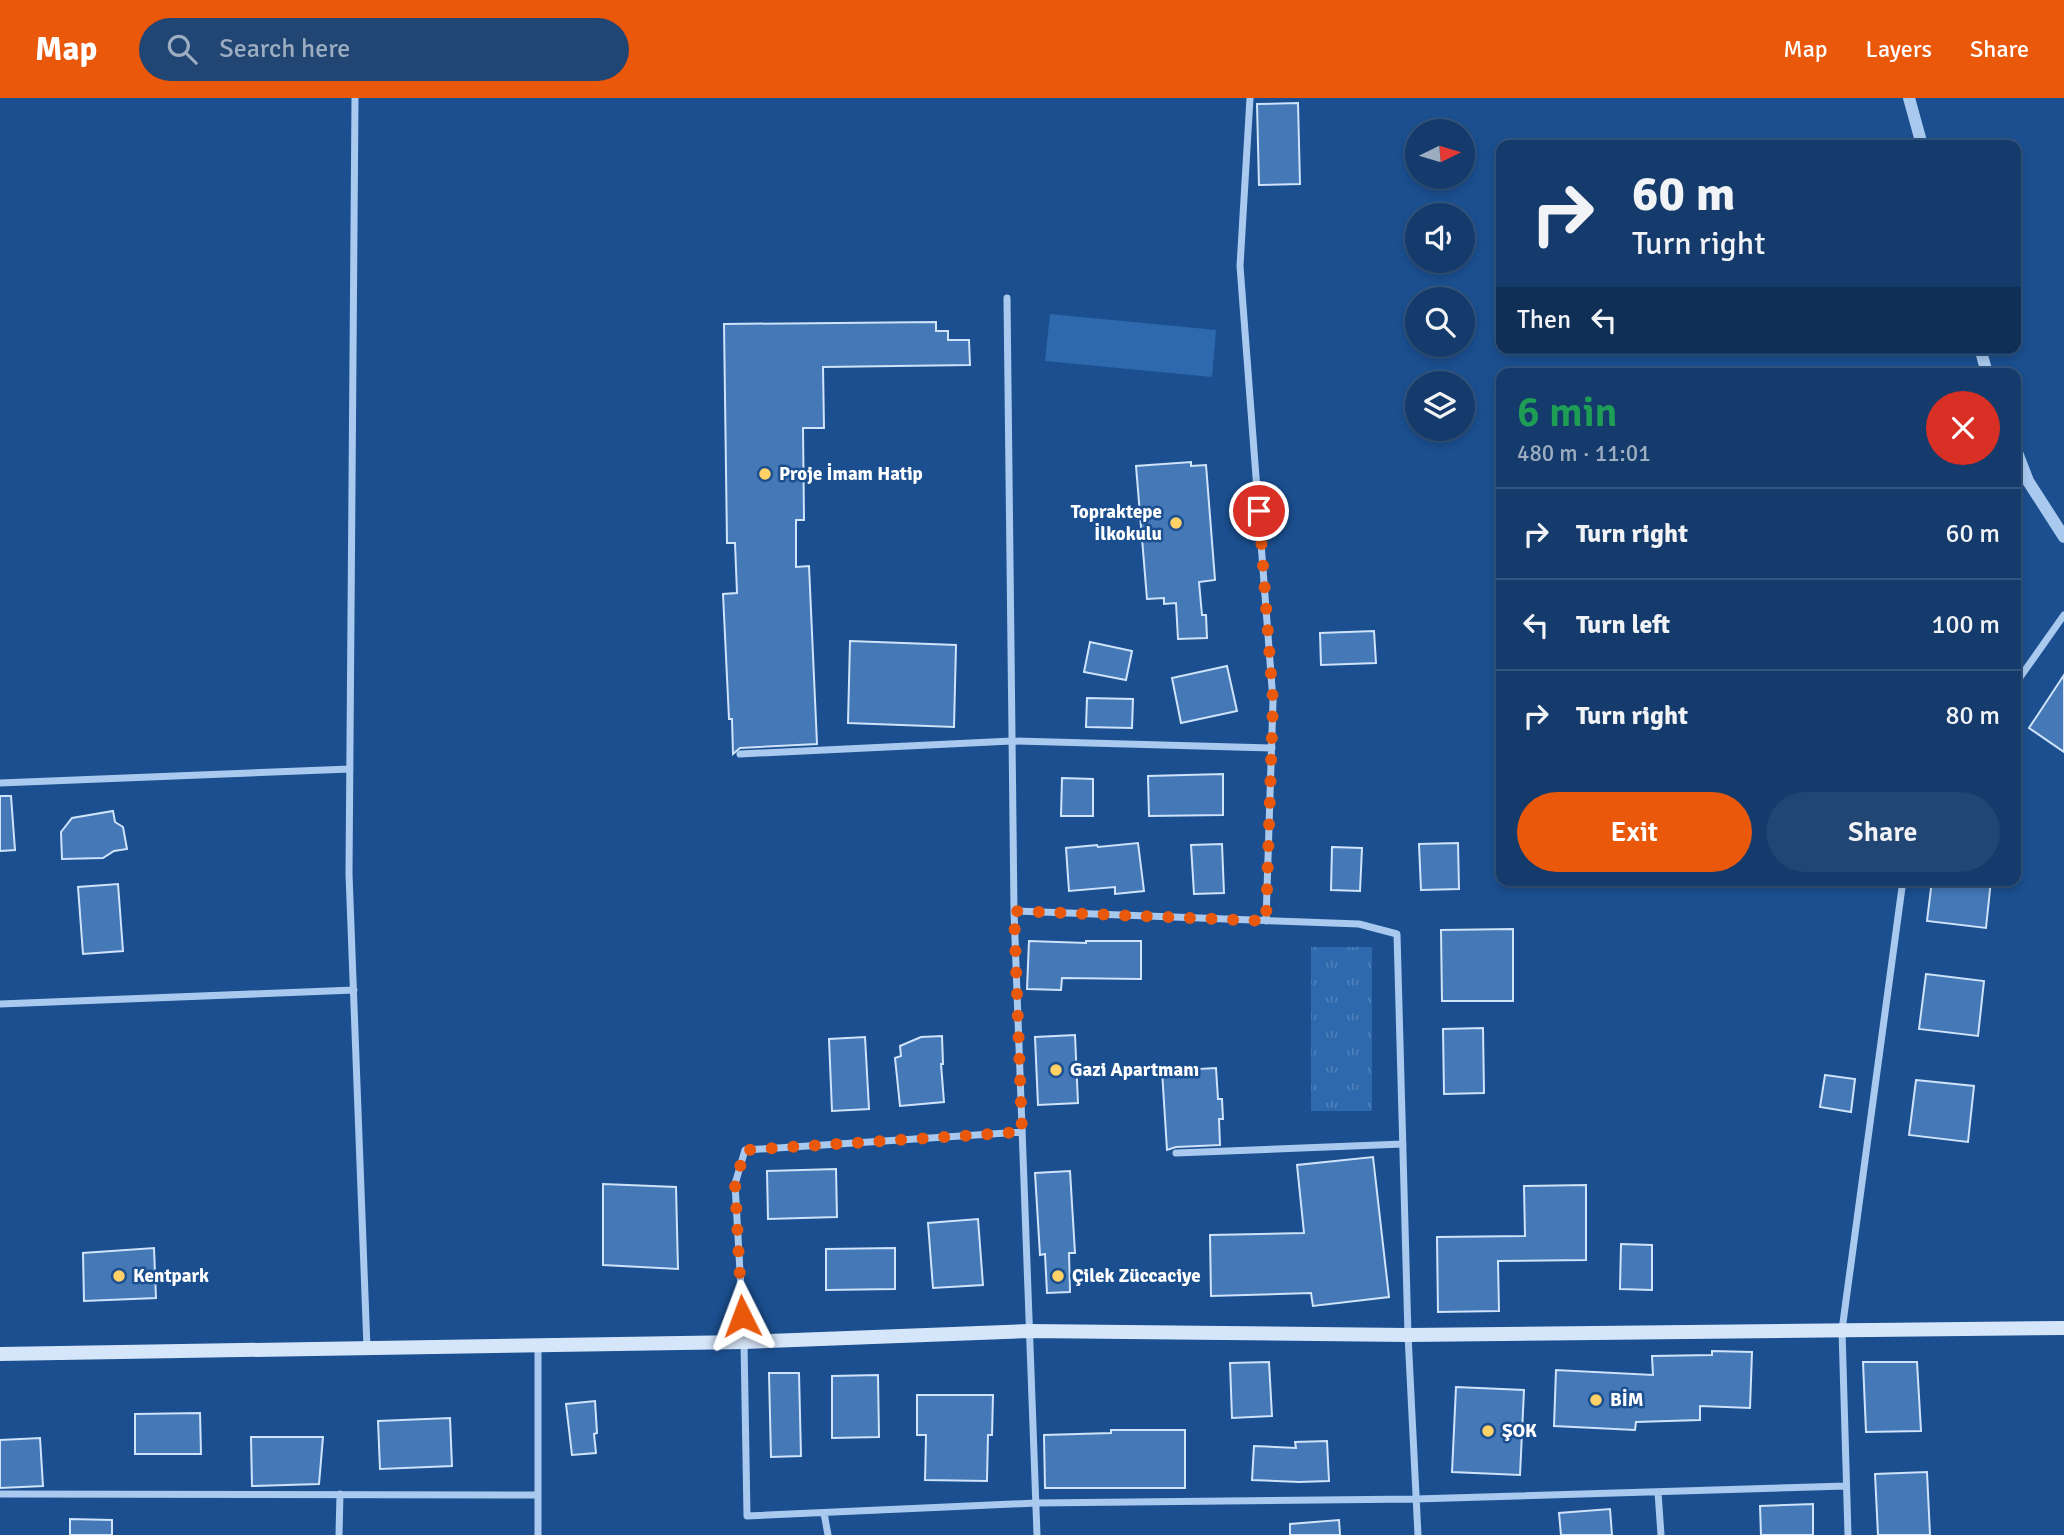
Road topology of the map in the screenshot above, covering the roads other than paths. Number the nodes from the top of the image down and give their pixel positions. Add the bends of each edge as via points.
1 (355, 98) edge
2 (1250, 98) edge
3 (1909, 98) edge
4 (1921, 140) edge
5 (1007, 298) dead end
6 (2021, 463) edge
7 (2064, 537) edge
8 (2064, 615) edge
9 (2021, 676) edge
10 (1012, 741) junction
11 (1272, 748) junction
12 (740, 754) dead end
13 (350, 769) junction
14 (0, 783) edge
15 (1902, 886) edge
16 (1014, 911) junction
17 (1266, 921) junction
18 (354, 990) junction
19 (0, 1004) edge
20 (1022, 1132) junction
21 (1403, 1144) junction
22 (1176, 1153) dead end
23 (2064, 1328) edge
24 (1842, 1330) junction
25 (1029, 1331) junction
26 (1408, 1335) junction
27 (744, 1342) junction
28 (538, 1345) junction
29 (367, 1348) junction
30 (0, 1354) edge
31 (1846, 1486) junction
32 (1658, 1492) junction
33 (0, 1494) edge
34 (340, 1494) junction
35 (537, 1495) junction
36 (1416, 1499) junction
37 (1036, 1503) junction
38 (824, 1513) junction
39 (339, 1535) edge
40 (537, 1535) edge
41 (828, 1535) edge
42 (1037, 1535) edge
43 (1418, 1535) edge
44 (1661, 1535) edge
45 (1848, 1535) edge

1 - 13 street
2 - 11 street via 1240,266 1273,701
3 - 4 street
5 - 10 street
6 - 7 street
8 - 9 street
10 - 11 street
10 - 12 street
10 - 16 street
11 - 17 street
13 - 14 street
13 - 18 street
15 - 24 street
16 - 17 street
16 - 20 street
17 - 21 street via 1359,924 1397,934
18 - 19 street
18 - 29 street
20 - 25 street
20 - 27 street via 745,1150 735,1184
21 - 22 street
21 - 26 street
23 - 24 main road
24 - 26 main road
24 - 31 street
25 - 26 main road
25 - 27 main road
25 - 37 street
26 - 36 street
27 - 28 main road
27 - 38 street via 747,1516
28 - 29 main road
28 - 35 street
29 - 30 main road
31 - 32 street
31 - 45 street
32 - 36 street
32 - 44 street
33 - 34 street
34 - 35 street
34 - 39 street
35 - 40 street
36 - 37 street
36 - 43 street
37 - 38 street
37 - 42 street
38 - 41 street

